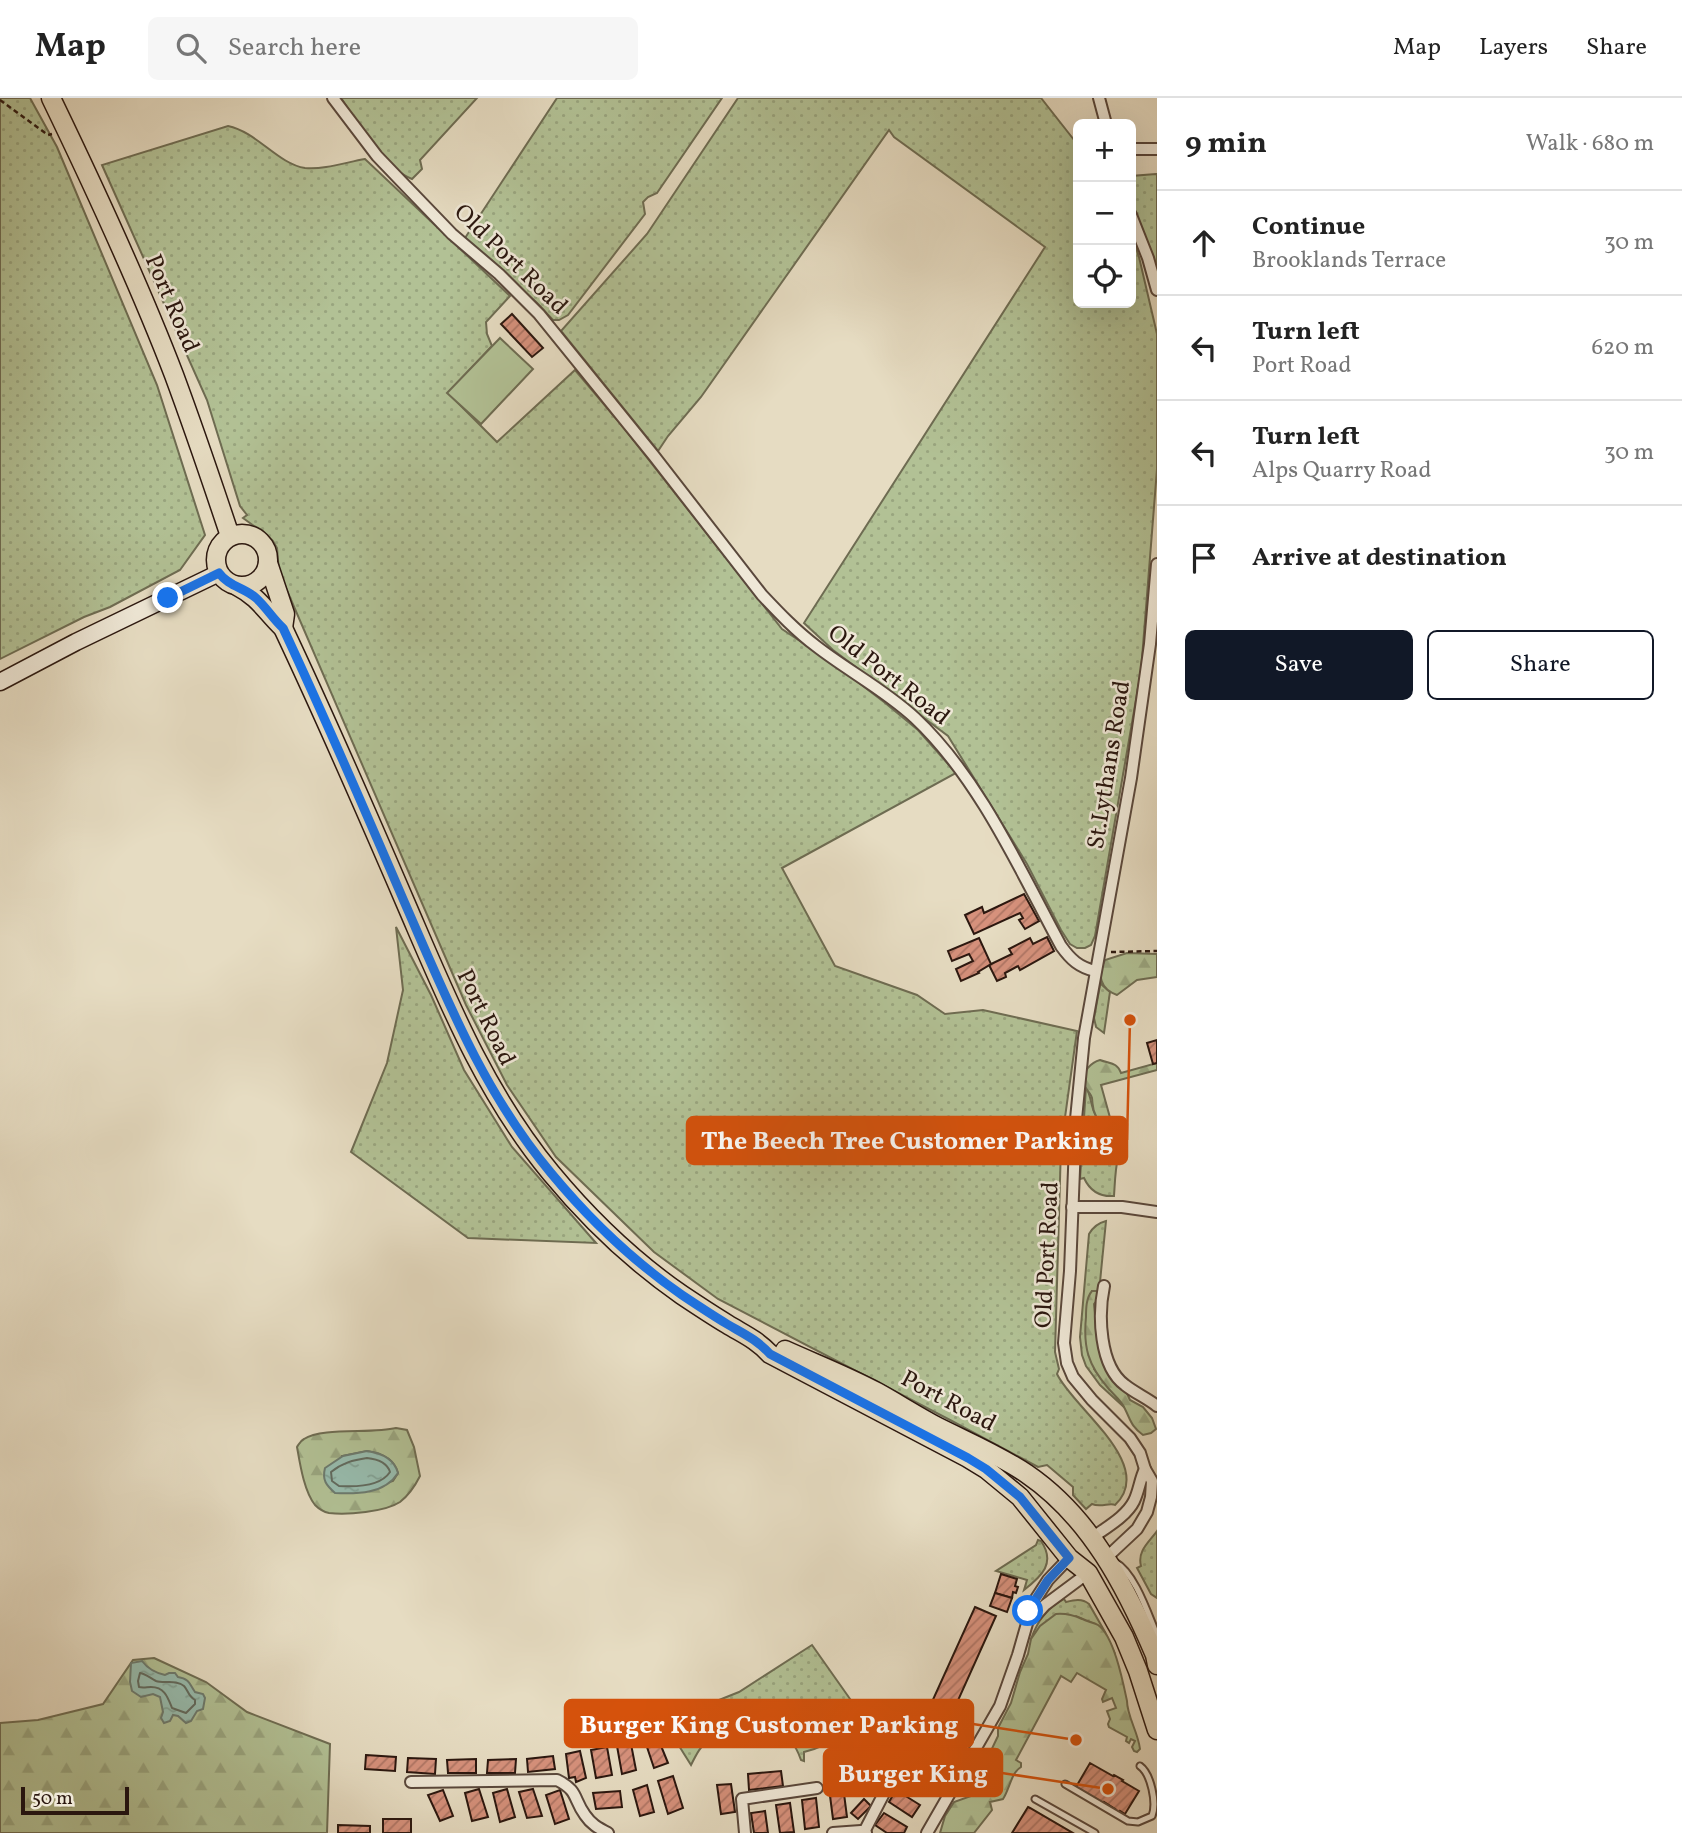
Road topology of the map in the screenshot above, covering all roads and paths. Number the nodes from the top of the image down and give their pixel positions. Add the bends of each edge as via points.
1 (51, 98) edge
2 (333, 98) edge
3 (1099, 98) edge
4 (0, 100) edge
5 (1105, 119) edge
6 (55, 133) dead end
7 (1136, 149) edge
8 (1157, 149) edge
9 (1136, 228) edge
10 (1157, 290) edge
11 (230, 536) junction
12 (268, 563) junction
13 (1157, 564) edge
14 (219, 573) junction
15 (237, 586) junction
16 (283, 628) junction
17 (0, 682) edge
18 (1157, 951) edge
19 (1099, 953) junction
20 (1096, 971) junction
21 (1072, 1207) junction
22 (1157, 1212) edge
23 (1104, 1286) dead end
24 (759, 1342) junction
25 (1157, 1406) edge
26 (1145, 1469) junction
27 (1092, 1538) junction
28 (1069, 1558) junction
29 (1106, 1558) junction
30 (1088, 1573) junction
31 (1028, 1620) junction
32 (1157, 1635) edge
33 (1157, 1665) edge
34 (1157, 1730) edge
35 (1140, 1766) dead end
36 (894, 1774) dead end
37 (411, 1782) dead end
38 (1065, 1784) dead end
39 (817, 1788) dead end
40 (1035, 1799) dead end
41 (608, 1833) edge
42 (745, 1833) edge
43 (833, 1833) edge
44 (865, 1833) edge
45 (928, 1833) edge
46 (1095, 1833) edge

1 - 11 main road, Port Road via 155,329
2 - 20 street, Old Port Road via 400,180 539,314 776,609 816,646 913,717 944,748 988,813 1061,946 1081,967
3 - 5 street
4 - 6 path via 48,135
7 - 8 street
9 - 10 street
11 - 12 main road via 246,534 260,540
11 - 14 main road via 216,555
12 - 15 main road via 261,579
12 - 16 main road, Port Road via 285,614
13 - 19 street, St.Lythans Road via 1131,778
14 - 15 main road
14 - 17 street
15 - 16 main road, Port Road via 259,600
16 - 24 main road, Port Road via 461,1031 503,1108 550,1172 605,1231 681,1294
18 - 19 path
19 - 20 street, St.Lythans Road
20 - 21 street, Old Port Road via 1079,1082
21 - 22 street
21 - 26 street, Old Port Road via 1064,1343 1067,1363 1084,1391 1130,1438
23 - 25 street via 1100,1317 1111,1368 1124,1384
24 - 27 main road, Port Road via 835,1371 1015,1466 1048,1491
24 - 28 main road, Port Road via 770,1354 986,1469 1020,1497
26 - 27 street via 1126,1511
26 - 29 street, Old Port Road via 1152,1481 1147,1512
27 - 28 main road
27 - 29 main road, Port Road
28 - 30 main road, Port Road
28 - 31 street via 1034,1600
29 - 30 main road
29 - 32 lane via 1128,1573
29 - 33 main road, Port Road via 1131,1601
30 - 31 street
30 - 34 main road, Port Road via 1124,1637
31 - 45 street via 1000,1706
35 - 38 lane via 1156,1805 1152,1816 1138,1822 1128,1821
36 - 44 street
37 - 41 street via 557,1780 568,1785 594,1826
39 - 42 street via 742,1799
40 - 46 lane
43 - 44 street

